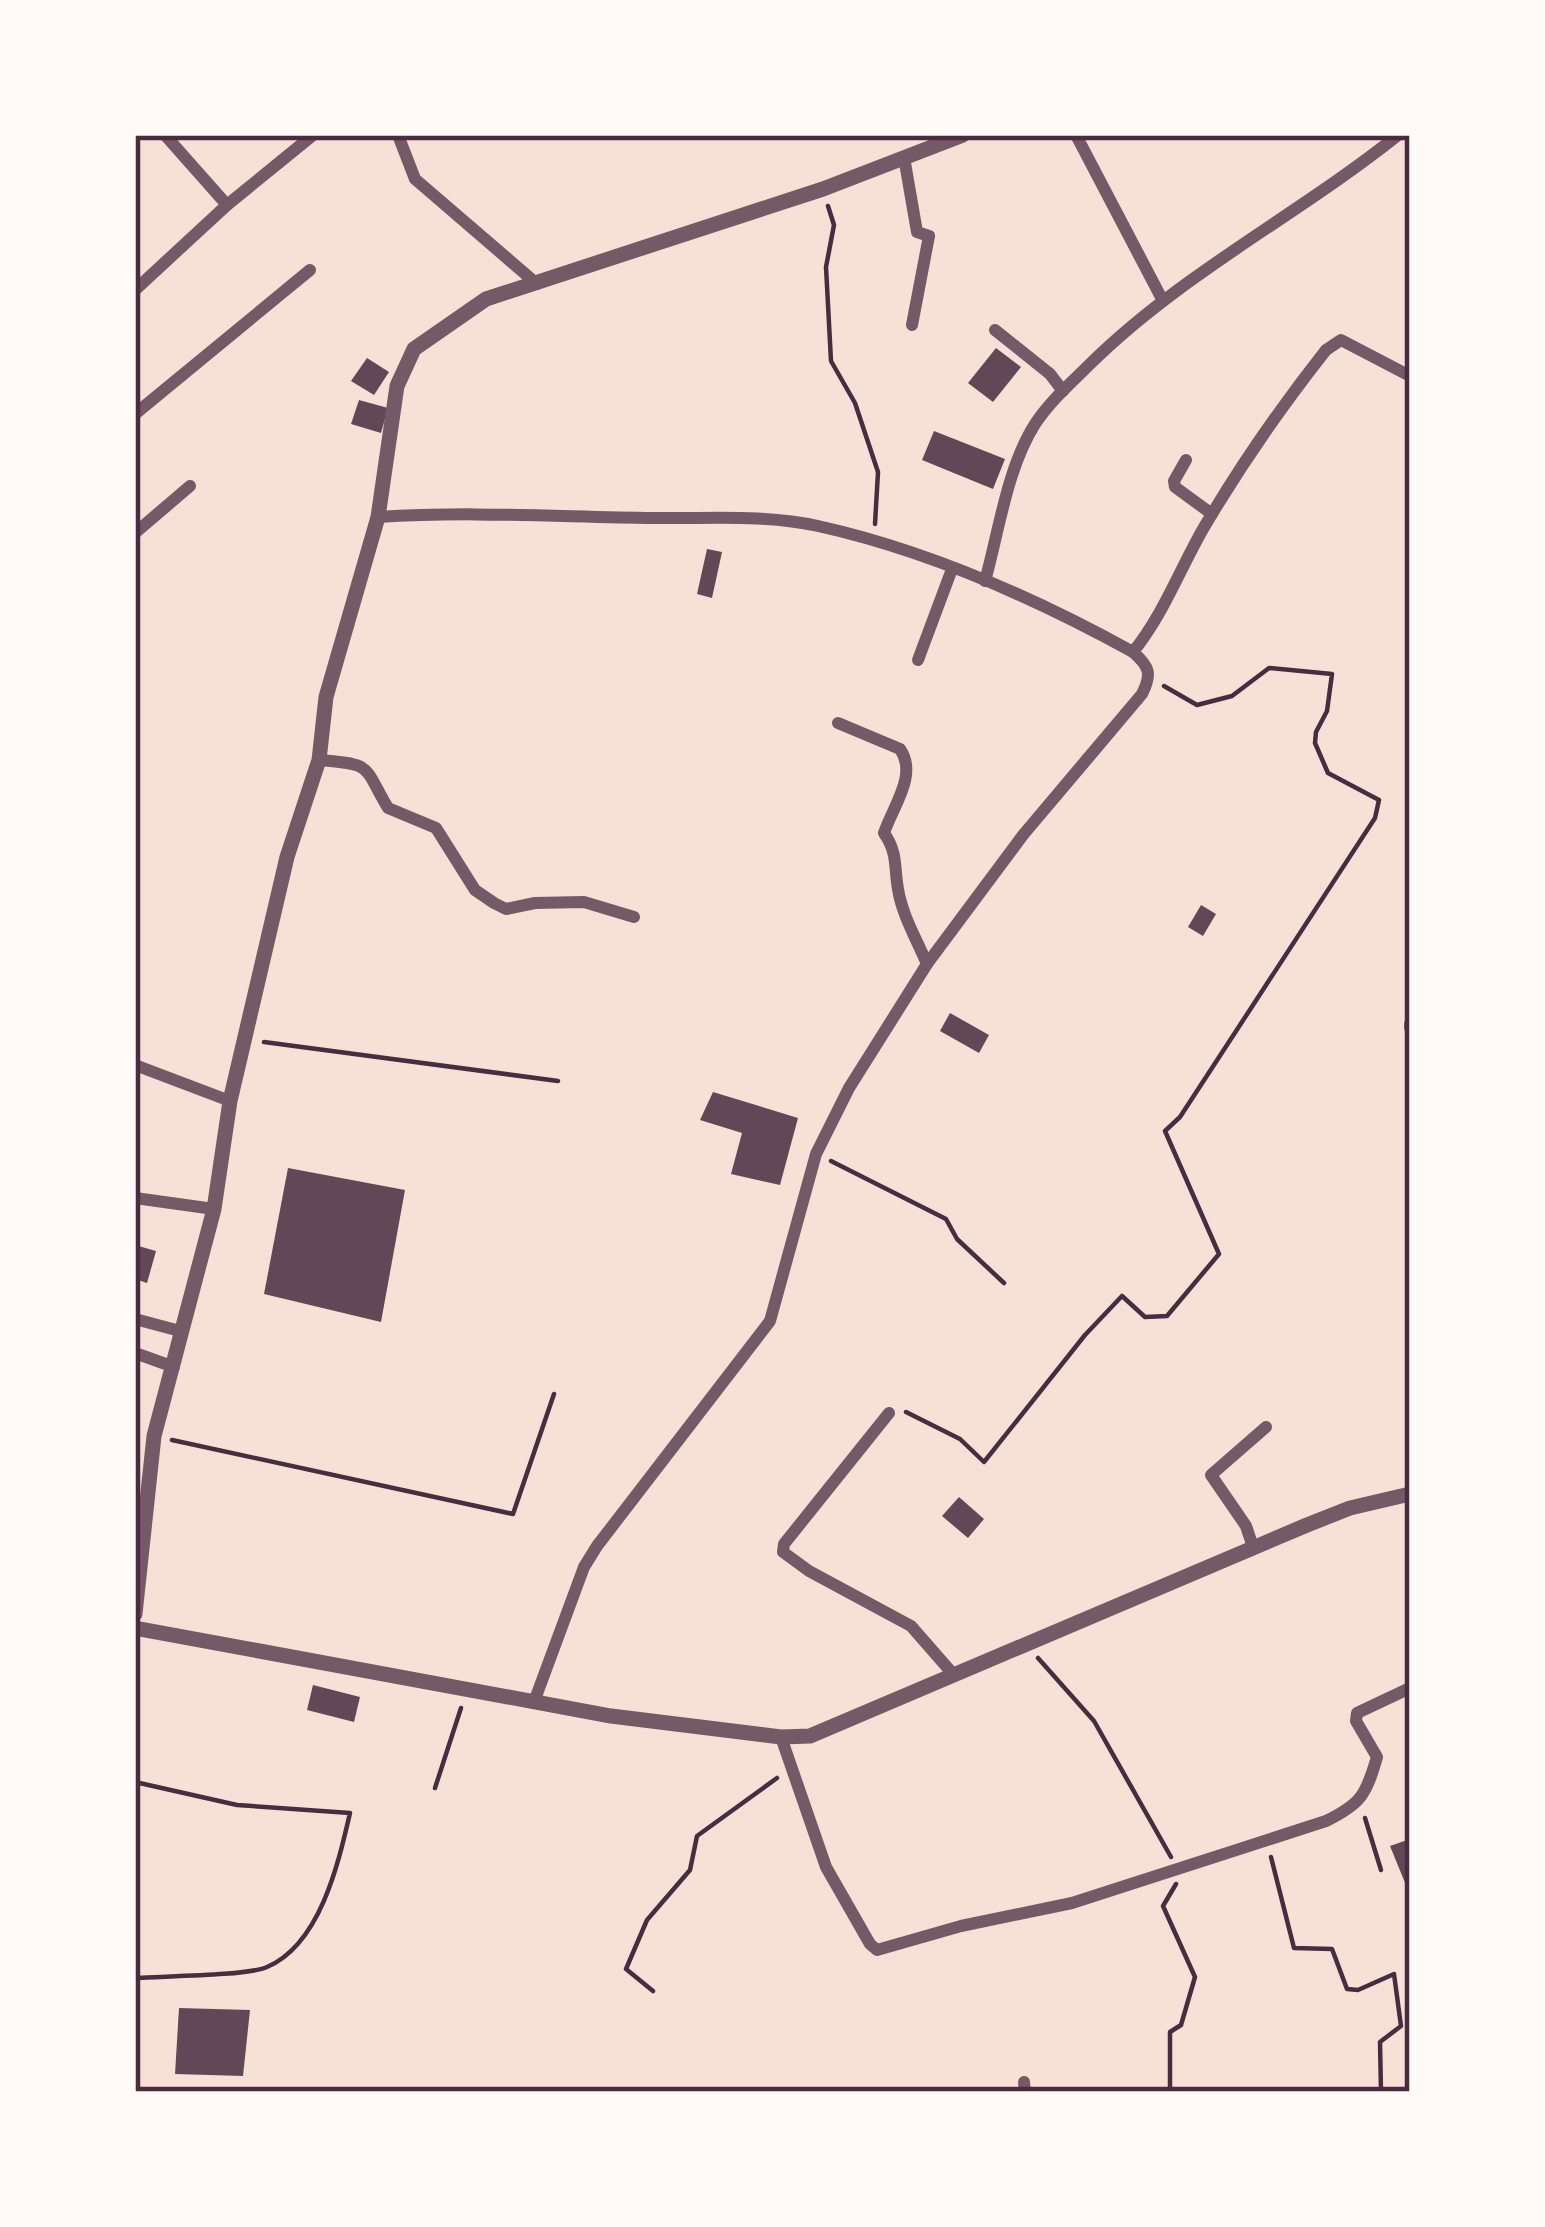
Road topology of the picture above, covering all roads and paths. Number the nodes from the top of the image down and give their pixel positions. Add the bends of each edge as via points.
1 (165, 135) edge
2 (313, 135) edge
3 (398, 135) edge
4 (963, 135) edge
5 (1076, 135) edge
6 (1398, 135) edge
7 (904, 158) junction
8 (823, 189) junction
9 (227, 206) junction
10 (310, 270) dead end
11 (537, 284) junction
12 (135, 290) edge
13 (1162, 301) junction
14 (912, 325) dead end
15 (995, 330) dead end
16 (1410, 376) edge
17 (1063, 391) junction
18 (135, 414) edge
19 (1186, 460) dead end
20 (190, 486) dead end
21 (1212, 514) junction
22 (378, 518) junction
23 (135, 533) edge
24 (874, 540) junction
25 (952, 569) junction
26 (985, 581) junction
27 (1133, 652) junction
28 (918, 660) dead end
29 (1150, 677) junction
30 (838, 723) dead end
31 (319, 760) junction
32 (634, 917) dead end
33 (927, 964) junction
34 (246, 1039) junction
35 (135, 1065) edge
36 (558, 1081) dead end
37 (230, 1101) junction
38 (816, 1154) junction
39 (135, 1198) edge
40 (214, 1209) junction
41 (1004, 1283) dead end
42 (135, 1318) edge
43 (180, 1331) junction
44 (135, 1353) edge
45 (174, 1367) junction
46 (554, 1394) dead end
47 (889, 1413) joint
48 (1266, 1427) dead end
49 (154, 1436) junction
50 (1410, 1494) edge
51 (1253, 1547) junction
52 (135, 1614) edge
53 (135, 1628) edge
54 (1027, 1645) junction
55 (953, 1674) junction
56 (1410, 1688) edge
57 (466, 1689) junction
58 (534, 1702) junction
59 (781, 1737) junction
60 (791, 1767) junction
61 (135, 1782) edge
62 (435, 1788) dead end
63 (1360, 1804) junction
64 (1268, 1840) junction
65 (1178, 1868) junction
66 (1381, 1870) dead end
67 (135, 1978) edge
68 (652, 1991) dead end
69 (1170, 2092) edge
70 (1381, 2092) edge

1 - 9 street
2 - 9 street
3 - 11 street via 415,179
4 - 7 street
5 - 13 street
6 - 13 street
7 - 8 street
7 - 14 street via 917,232 929,236
8 - 11 street
8 - 24 path via 834,225 826,267 831,361 878,472
9 - 12 street
10 - 18 street
11 - 22 street via 486,299 414,349 397,386
13 - 17 street
15 - 17 street
16 - 21 street via 1341,340 1326,350
17 - 26 street via 1032,429
19 - 21 street via 1175,488
20 - 23 street
21 - 27 street
22 - 24 street via 746,518
22 - 31 street via 326,697
24 - 25 street
25 - 26 street
25 - 28 street
26 - 27 street
27 - 29 street
29 - 33 street
29 - 47 path via 1197,705 1232,696 1269,668 1332,674 1315,743 1328,773 1379,800 1375,818 1165,1131 1219,1254 1167,1316 1145,1317 1123,1296 984,1462 960,1439 904,1411
30 - 33 street via 906,757 907,780 884,833
31 - 32 street via 362,764 388,808 436,828 475,890 506,909 584,902
31 - 34 street via 287,857
33 - 38 street
34 - 36 path
34 - 37 street
35 - 37 street
37 - 40 street
38 - 41 path via 946,1219
38 - 58 street via 770,1321 596,1546
39 - 40 street
40 - 43 street
42 - 43 street
43 - 45 street
44 - 45 street
45 - 49 street
46 - 49 path via 513,1514
47 - 55 street via 783,1552 911,1626
48 - 51 street via 1211,1478
49 - 52 street
50 - 51 street
51 - 54 street
53 - 57 street
54 - 55 street
54 - 65 path via 1094,1720
55 - 59 street via 810,1736
56 - 63 street via 1357,1713 1377,1757
57 - 58 street
57 - 62 path
58 - 59 street
59 - 60 street
60 - 65 street via 826,1867 878,1950
60 - 68 path via 697,1836 690,1870 647,1920 626,1969
61 - 67 path via 237,1805 350,1814 322,1903 297,1946 265,1968
63 - 64 street
63 - 66 path
64 - 65 street
64 - 70 path via 1294,1948 1332,1949 1347,1989 1394,1974 1401,2026 1380,2042
65 - 69 path via 1163,1906 1195,1977 1181,2026 1170,2032

